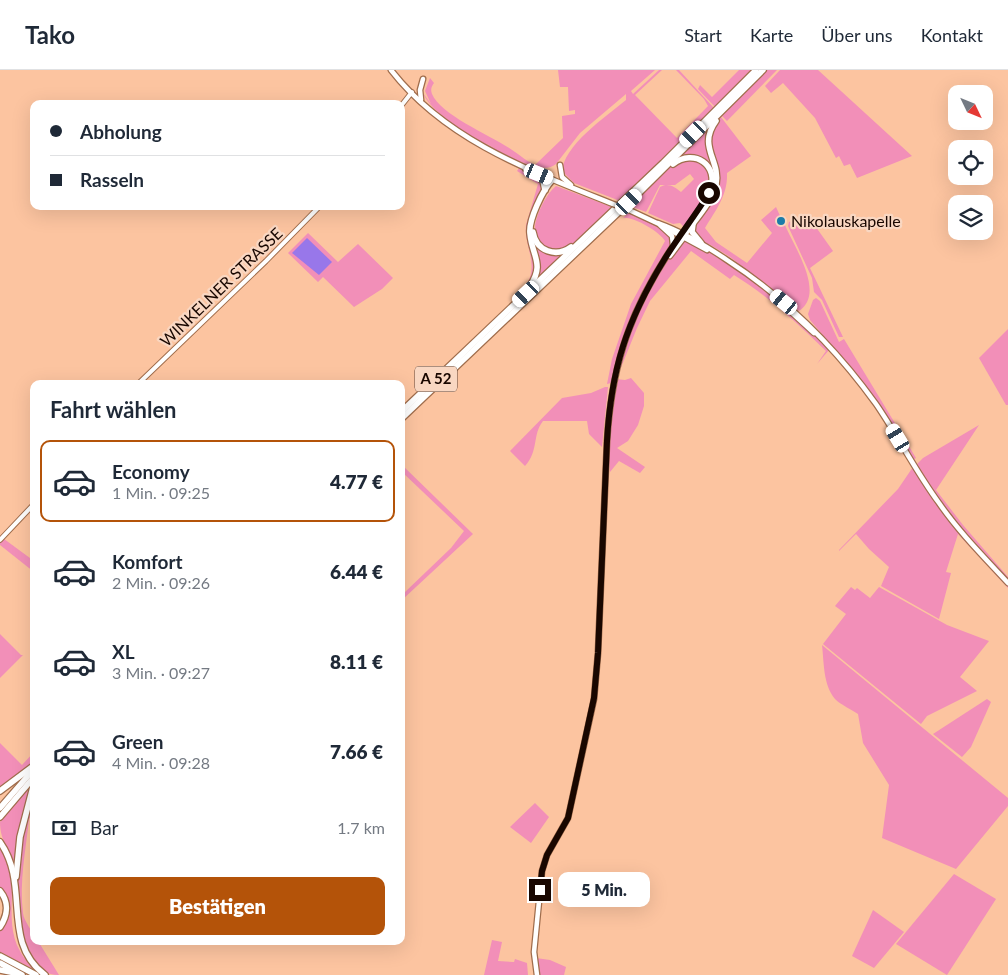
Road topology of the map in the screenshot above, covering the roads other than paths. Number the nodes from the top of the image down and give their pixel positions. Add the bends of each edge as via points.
1 (391, 70) edge
2 (756, 70) edge
3 (764, 70) edge
4 (424, 78) dead end
5 (412, 92) junction
6 (405, 101) edge
7 (422, 101) junction
8 (560, 165) dead end
9 (526, 169) junction
10 (552, 180) junction
11 (545, 190) junction
12 (578, 190) junction
13 (639, 193) junction
14 (316, 210) edge
15 (602, 222) junction
16 (658, 223) junction
17 (693, 223) junction
18 (683, 235) junction
19 (701, 243) junction
20 (673, 247) junction
21 (656, 275) junction
22 (504, 315) junction
23 (832, 350) junction
24 (142, 380) edge
25 (405, 408) edge
26 (405, 415) edge
27 (30, 508) edge
28 (0, 540) edge
29 (1008, 583) edge
30 (30, 768) edge
31 (30, 774) edge
32 (30, 782) edge
33 (0, 792) edge
34 (30, 798) edge
35 (0, 808) edge
36 (0, 817) edge
37 (1, 843) edge
38 (0, 890) edge
39 (14, 896) junction
40 (0, 926) edge
41 (0, 956) edge
42 (0, 963) edge
43 (0, 970) edge
44 (22, 975) edge
45 (36, 975) edge
46 (45, 975) edge
47 (537, 975) edge

1 - 5 main road
2 - 15 highway, A 52
3 - 13 highway, A 52
3 - 17 highway via 710,130 708,144 716,184
4 - 7 main road via 420,90
5 - 6 street
5 - 7 main road
7 - 9 main road via 458,131
8 - 12 main road via 563,178
9 - 10 main road
9 - 11 highway via 543,181
10 - 11 highway
10 - 12 main road
10 - 15 highway via 533,227 536,242 542,248 556,253 568,249
11 - 22 highway via 530,224 538,263 536,276
12 - 16 main road, bridge
13 - 18 highway via 679,160 694,157 707,165 712,173 711,187
13 - 26 highway, A 52
14 - 24 street, WINKELNER STRASSE
15 - 22 highway, A 52
16 - 18 main road
16 - 20 main road via 672,236
17 - 18 highway
17 - 19 highway via 692,232
18 - 19 main road
18 - 20 main road
18 - 21 main road
18 - 23 main road via 759,285
19 - 23 main road via 772,292 812,326
20 - 21 main road
21 - 47 main road via 629,327 611,393 597,672 591,718 568,818 547,855 542,871 534,952
22 - 25 highway, A 52
23 - 29 main road via 876,405 939,504
27 - 28 street
30 - 33 highway
31 - 35 highway
32 - 36 highway
34 - 39 highway via 20,837
37 - 39 highway via 12,866
38 - 40 highway via 7,908
39 - 46 highway via 13,918 18,945 28,960
41 - 45 highway
42 - 44 highway
43 - 44 highway

